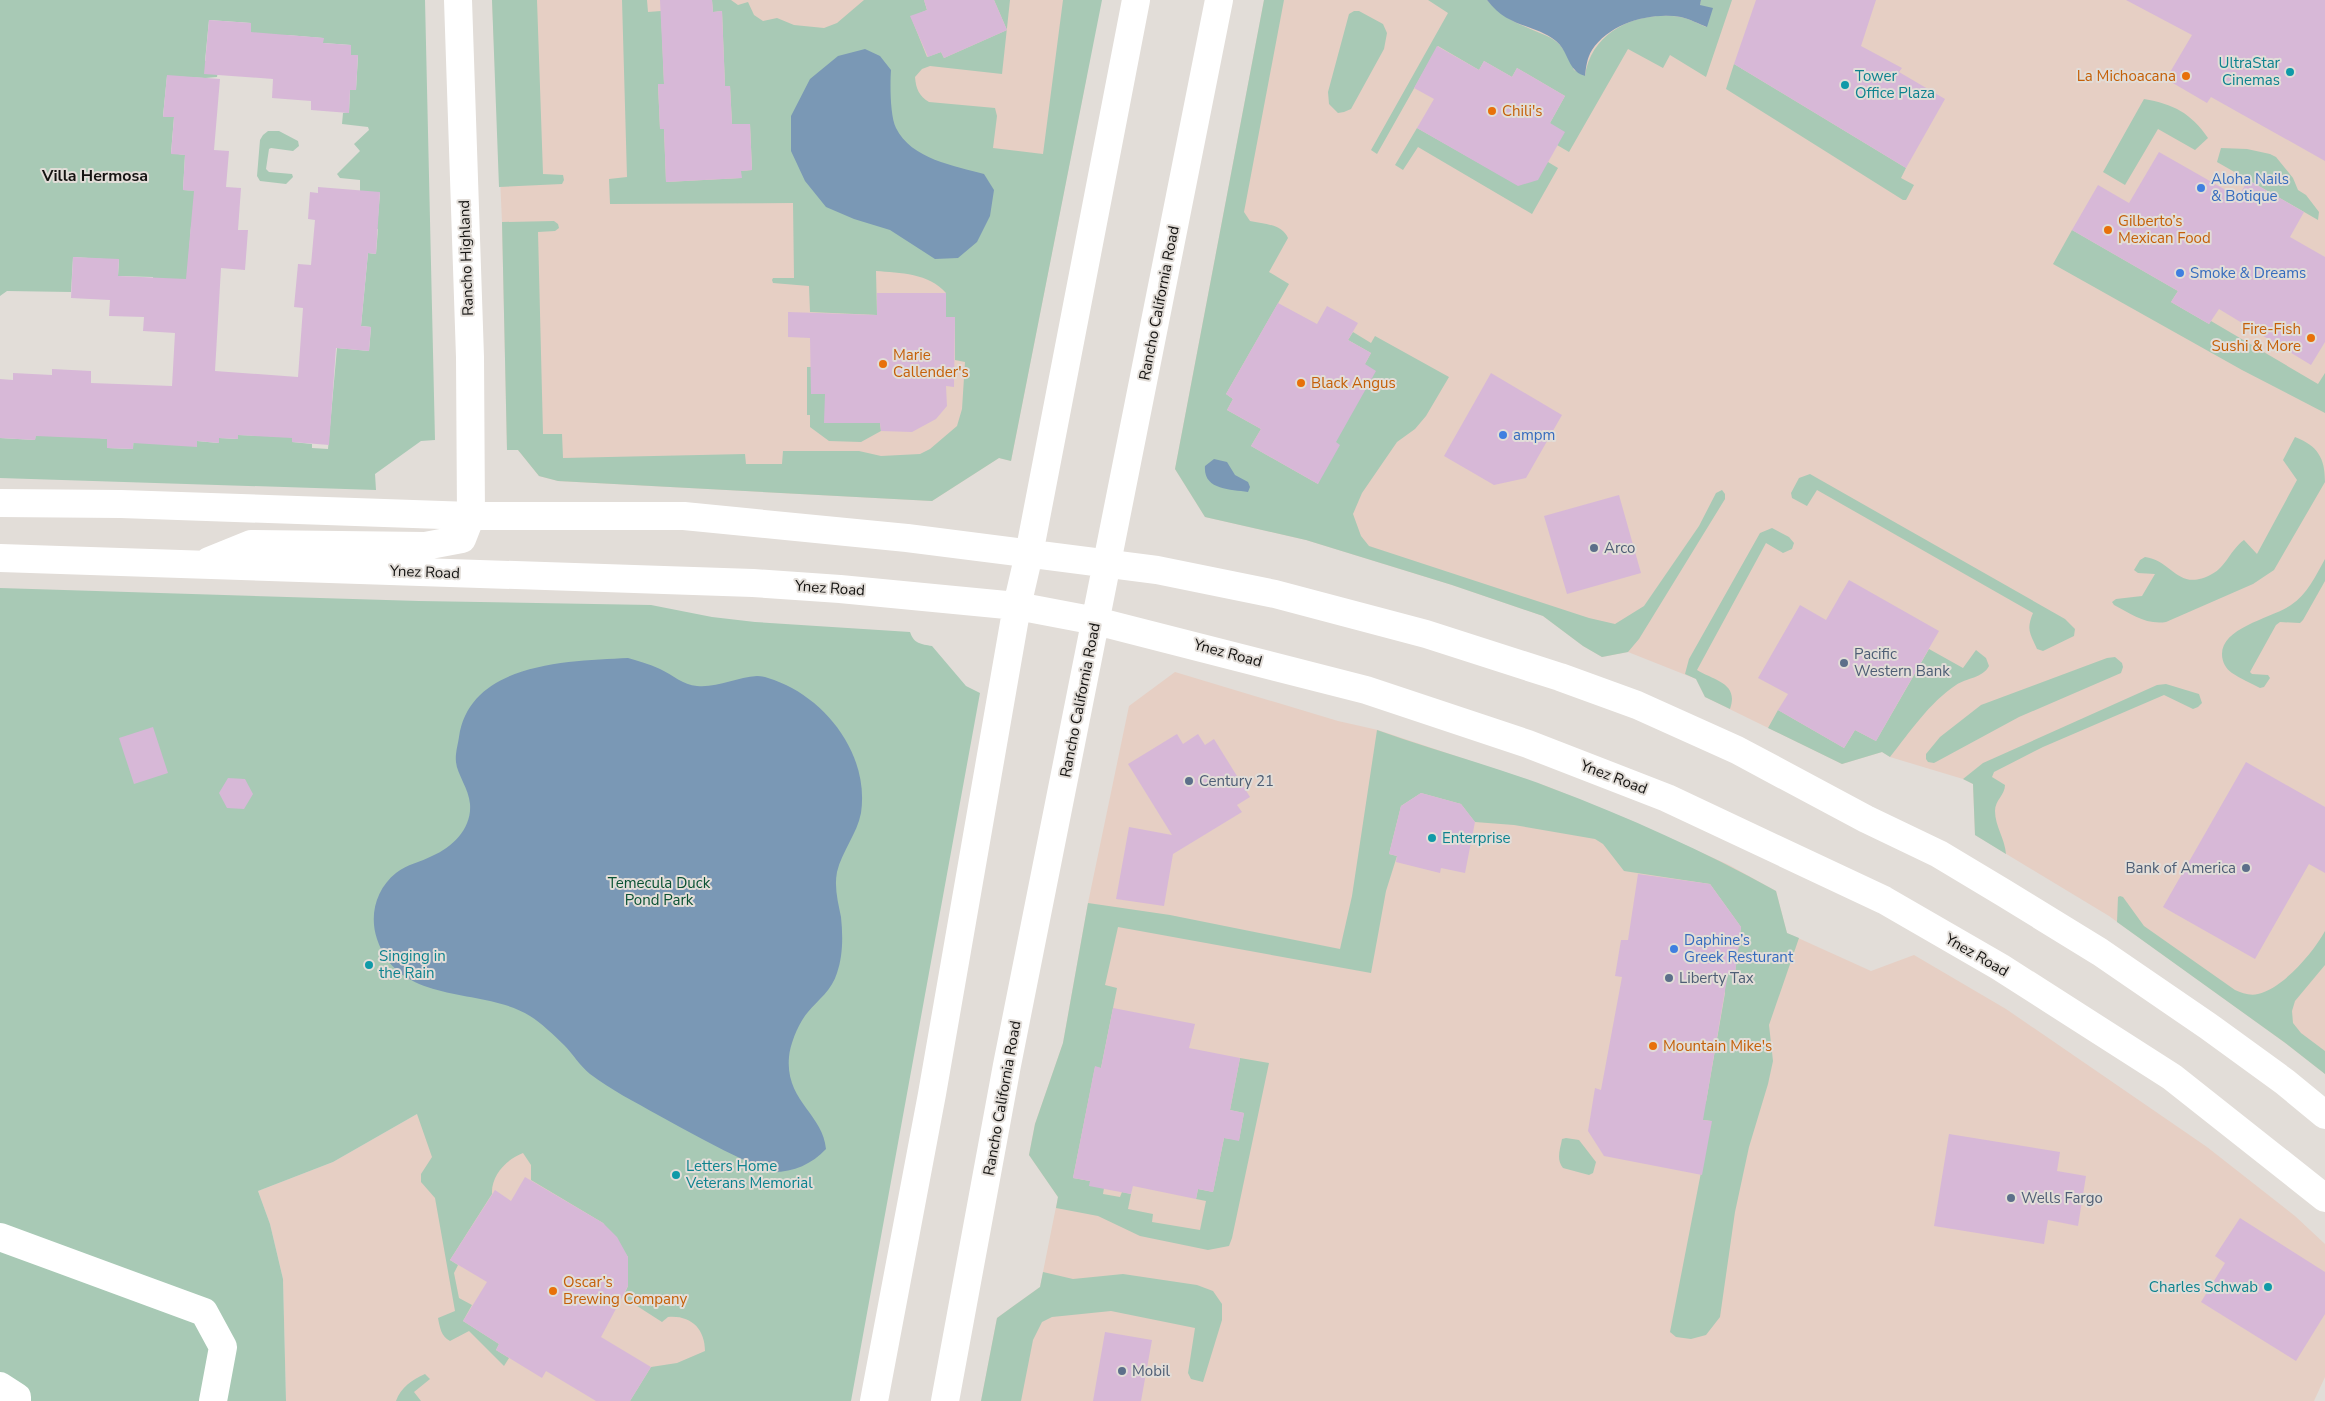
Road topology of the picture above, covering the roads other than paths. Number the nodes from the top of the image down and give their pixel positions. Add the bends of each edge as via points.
1 (458, 0) edge
2 (1136, 0) edge
3 (1218, 0) edge
4 (0, 503) edge
5 (471, 516) junction
6 (1029, 554) junction
7 (0, 558) edge
8 (1108, 564) junction
9 (201, 565) junction
10 (1018, 606) junction
11 (1096, 621) junction
12 (2325, 1115) edge
13 (2325, 1198) edge
14 (0, 1237) edge
15 (0, 1386) edge
16 (18, 1401) edge
17 (213, 1401) edge
18 (874, 1401) edge
19 (945, 1401) edge

1 - 5 main road, Rancho Highland via 470,357
2 - 6 main road
3 - 8 main road, Rancho California Road
4 - 5 main road
5 - 6 main road via 684,516 907,538
5 - 9 main road via 462,538 425,546 251,544
6 - 8 main road
6 - 10 main road
7 - 9 main road, Ynez Road
8 - 11 main road, Rancho California Road
8 - 12 main road via 1157,570 1275,594 1426,634 1560,677 1681,724 1939,854 2004,892 2100,952 2208,1026
9 - 10 main road, Ynez Road via 753,583 840,588
10 - 11 main road, Ynez Road
10 - 18 main road
11 - 13 main road, Ynez Road via 1366,690 1528,744 1667,798 1884,900 2000,968 2172,1077
11 - 19 main road, Rancho California Road via 1007,1065
14 - 17 main road via 204,1312 223,1347
15 - 16 main road

